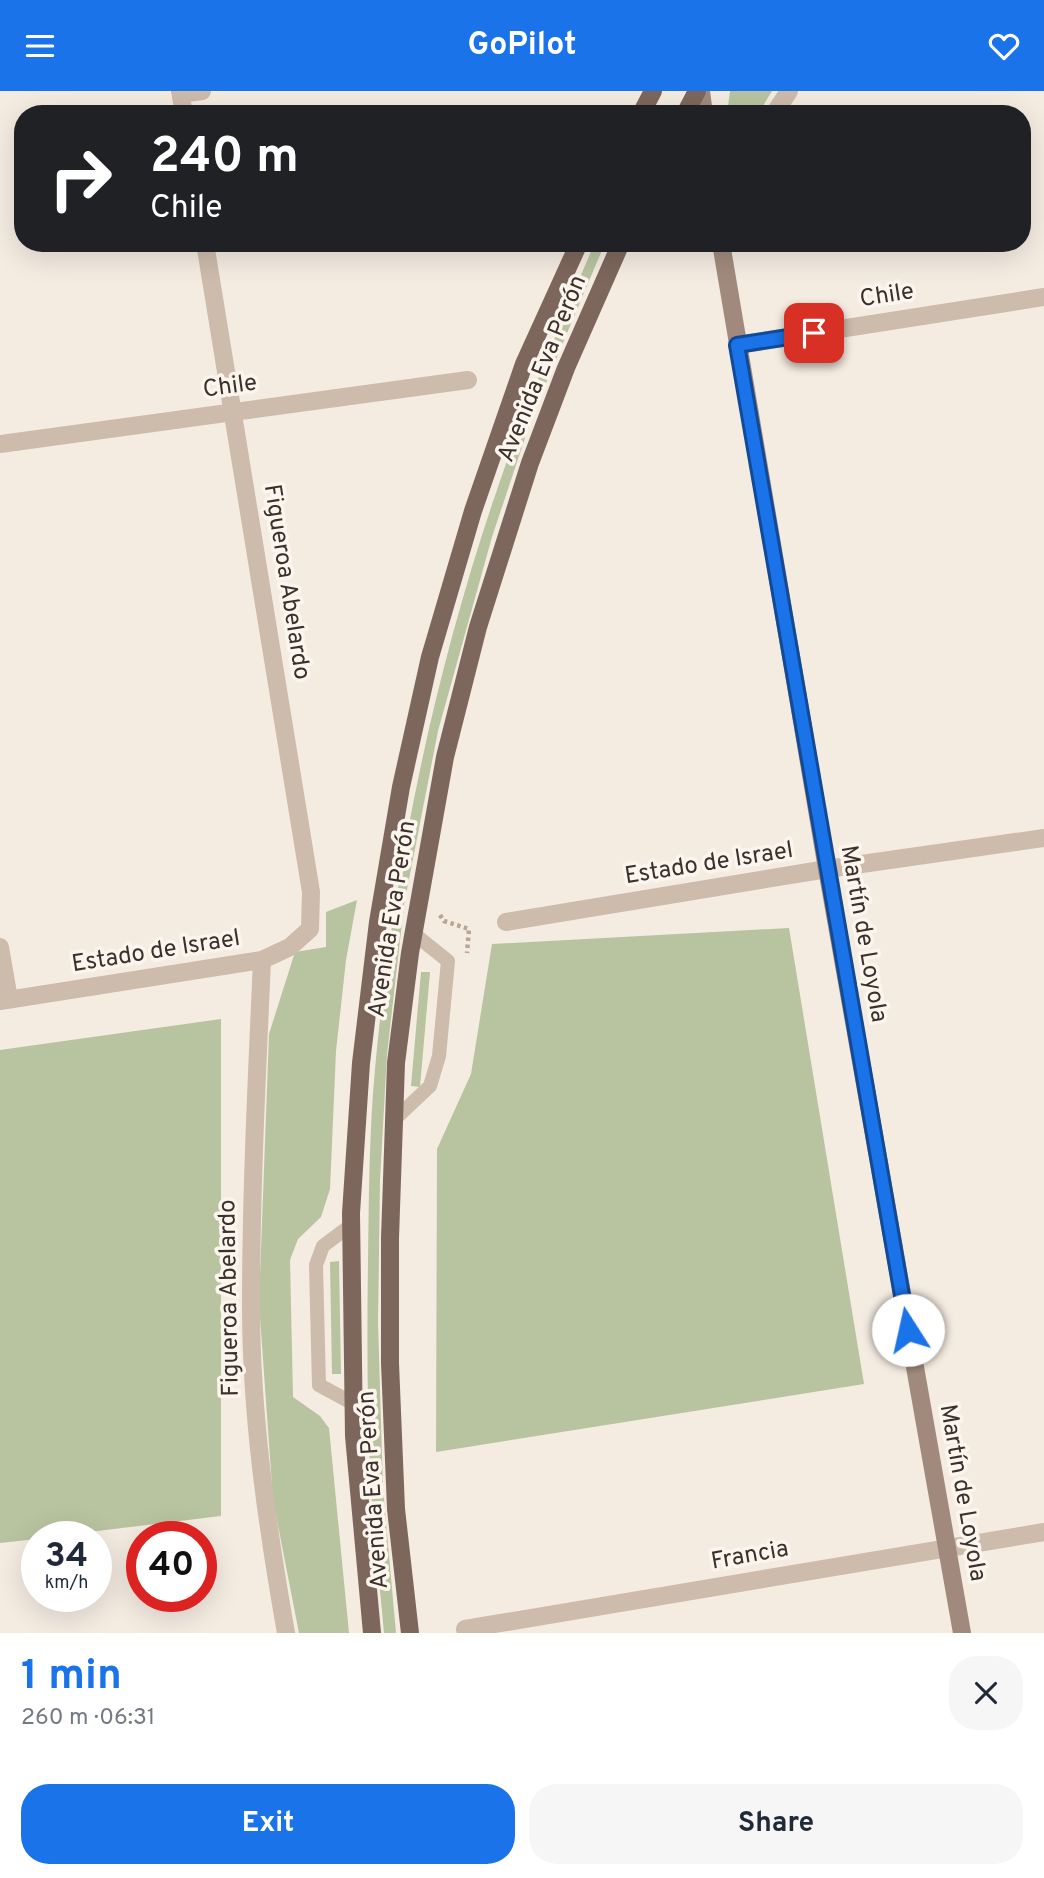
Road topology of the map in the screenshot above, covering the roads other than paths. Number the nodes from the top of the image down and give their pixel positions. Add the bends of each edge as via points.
1 (202, 91) edge
2 (180, 93) edge
3 (206, 252) edge
4 (575, 252) edge
5 (617, 252) edge
6 (722, 252) edge
7 (1044, 297) edge
8 (737, 345) junction
9 (468, 380) dead end
10 (233, 411) junction
11 (0, 444) edge
12 (1044, 838) edge
13 (827, 869) junction
14 (506, 922) dead end
15 (310, 929) joint
16 (413, 933) junction
17 (0, 947) edge
18 (262, 960) junction
19 (5, 1000) edge
20 (394, 1120) junction
21 (351, 1224) junction
22 (354, 1404) junction
23 (1044, 1532) edge
24 (946, 1547) junction
25 (465, 1629) dead end
26 (286, 1633) edge
27 (372, 1633) edge
28 (410, 1633) edge
29 (962, 1633) edge

1 - 2 street
3 - 10 street, Figueroa Abelardo
4 - 21 main road, Avenida Eva Perón via 524,364 473,511 430,657 378,922 361,1063
5 - 16 main road, Avenida Eva Perón via 530,463 478,627 445,757
6 - 8 street, Martín de Loyola
7 - 8 street, Chile
8 - 13 street, Martín de Loyola
9 - 10 street, Chile
10 - 11 street, Chile
10 - 15 street, Figueroa Abelardo via 312,892
12 - 13 street, Estado de Israel
13 - 14 street, Estado de Israel
13 - 24 street, Martín de Loyola
15 - 18 street, Estado de Israel via 290,947
16 - 20 main road, Avenida Eva Perón via 396,1063
16 - 20 lane via 448,961 439,1056 430,1086
17 - 19 street
18 - 19 street, Estado de Israel
18 - 26 street, Figueroa Abelardo via 251,1307 256,1422
20 - 28 main road, Avenida Eva Perón via 390,1363 396,1509
21 - 22 main road, Avenida Eva Perón
21 - 22 lane via 323,1247 316,1265 318,1385
22 - 27 main road, Avenida Eva Perón
23 - 24 street, Francia
24 - 25 street, Francia
24 - 29 street, Martín de Loyola

